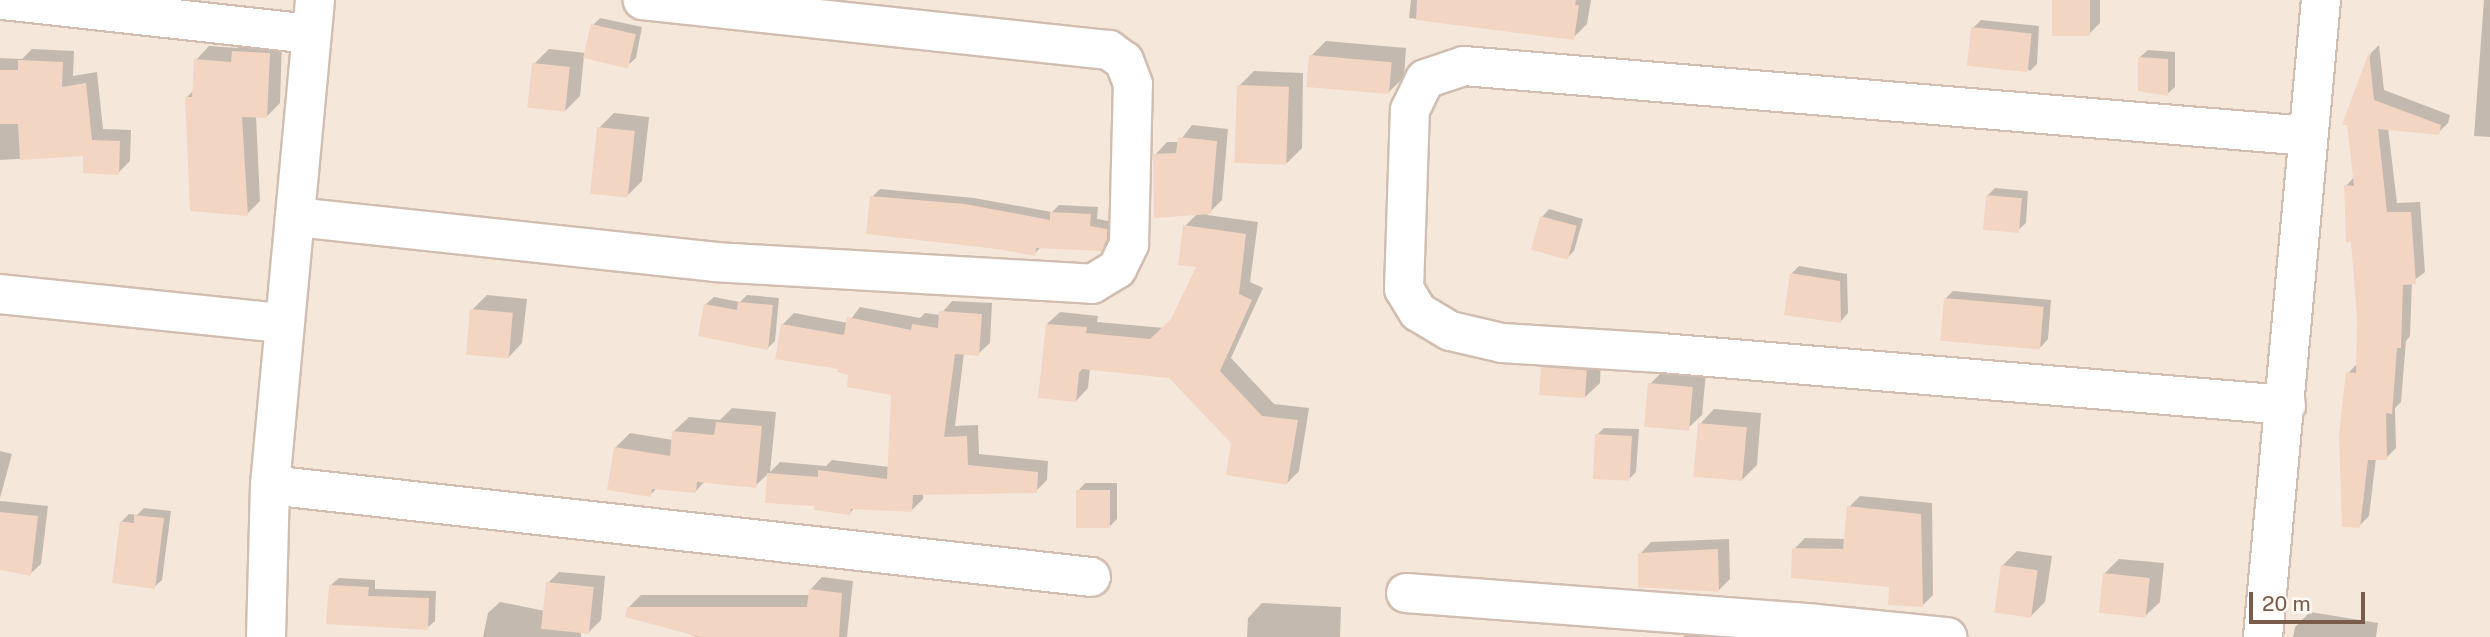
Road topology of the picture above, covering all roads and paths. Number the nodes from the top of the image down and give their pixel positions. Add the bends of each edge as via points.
1 (3, 0) edge
2 (643, 0) edge
3 (2321, 0) edge
4 (313, 17) edge
5 (2308, 136) junction
6 (295, 217) junction
7 (0, 294) edge
8 (283, 323) junction
9 (2286, 405) junction
10 (270, 485) junction
11 (1091, 577) dead end
12 (1406, 593) dead end
13 (266, 637) edge
14 (1947, 637) edge
15 (2263, 637) edge

1 - 4 street
2 - 6 street via 1109,50 1124,61 1133,84 1129,244 1118,269 1092,284 728,263
3 - 5 street
4 - 6 street
5 - 9 street
5 - 9 street via 1464,66 1425,79 1410,110 1404,289 1418,312 1450,331 1502,343
6 - 8 street
7 - 8 street
8 - 10 street
9 - 15 street
10 - 11 street
10 - 13 street
12 - 14 street

